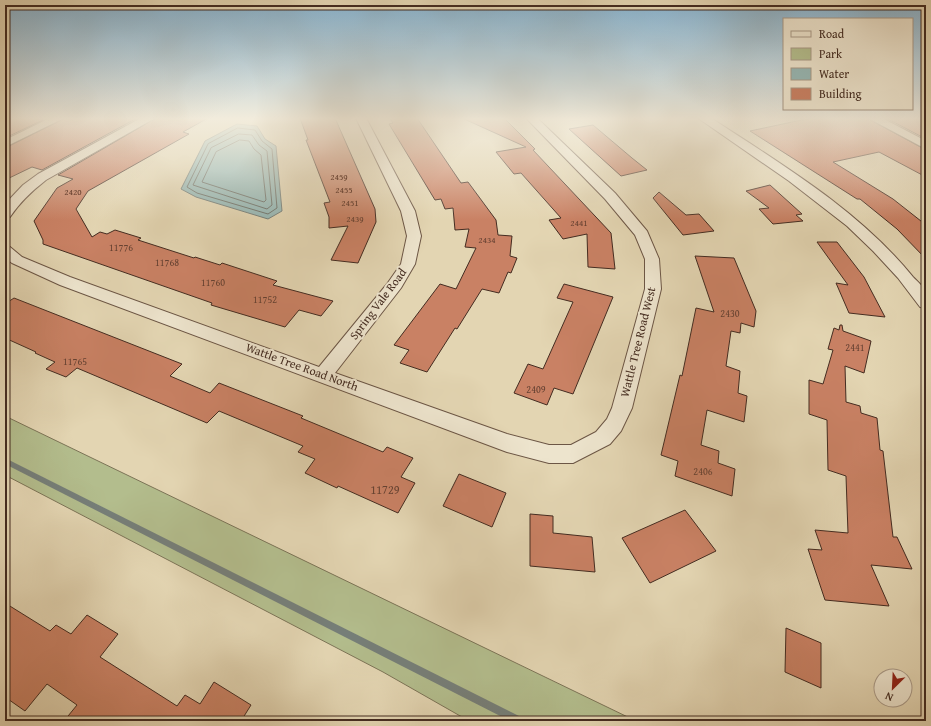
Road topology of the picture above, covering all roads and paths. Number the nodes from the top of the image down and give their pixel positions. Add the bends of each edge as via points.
1 (87, 152) edge
2 (378, 152) edge
3 (565, 152) edge
4 (754, 152) edge
5 (5, 214) edge
6 (5, 250) edge
7 (926, 303) edge
8 (323, 375) junction
9 (603, 438) joint

1 - 5 street via 27,188 14,200
2 - 8 street, Spring Vale Road via 408,211 414,236 412,250 408,264 393,288
3 - 9 street, Wattle Tree Road West via 610,196 642,234 652,259 653,289 622,408 614,425
4 - 7 street via 842,214 911,282
6 - 8 street, Wattle Tree Road North via 33,268
8 - 9 street, Wattle Tree Road North via 507,442 549,454 573,454

